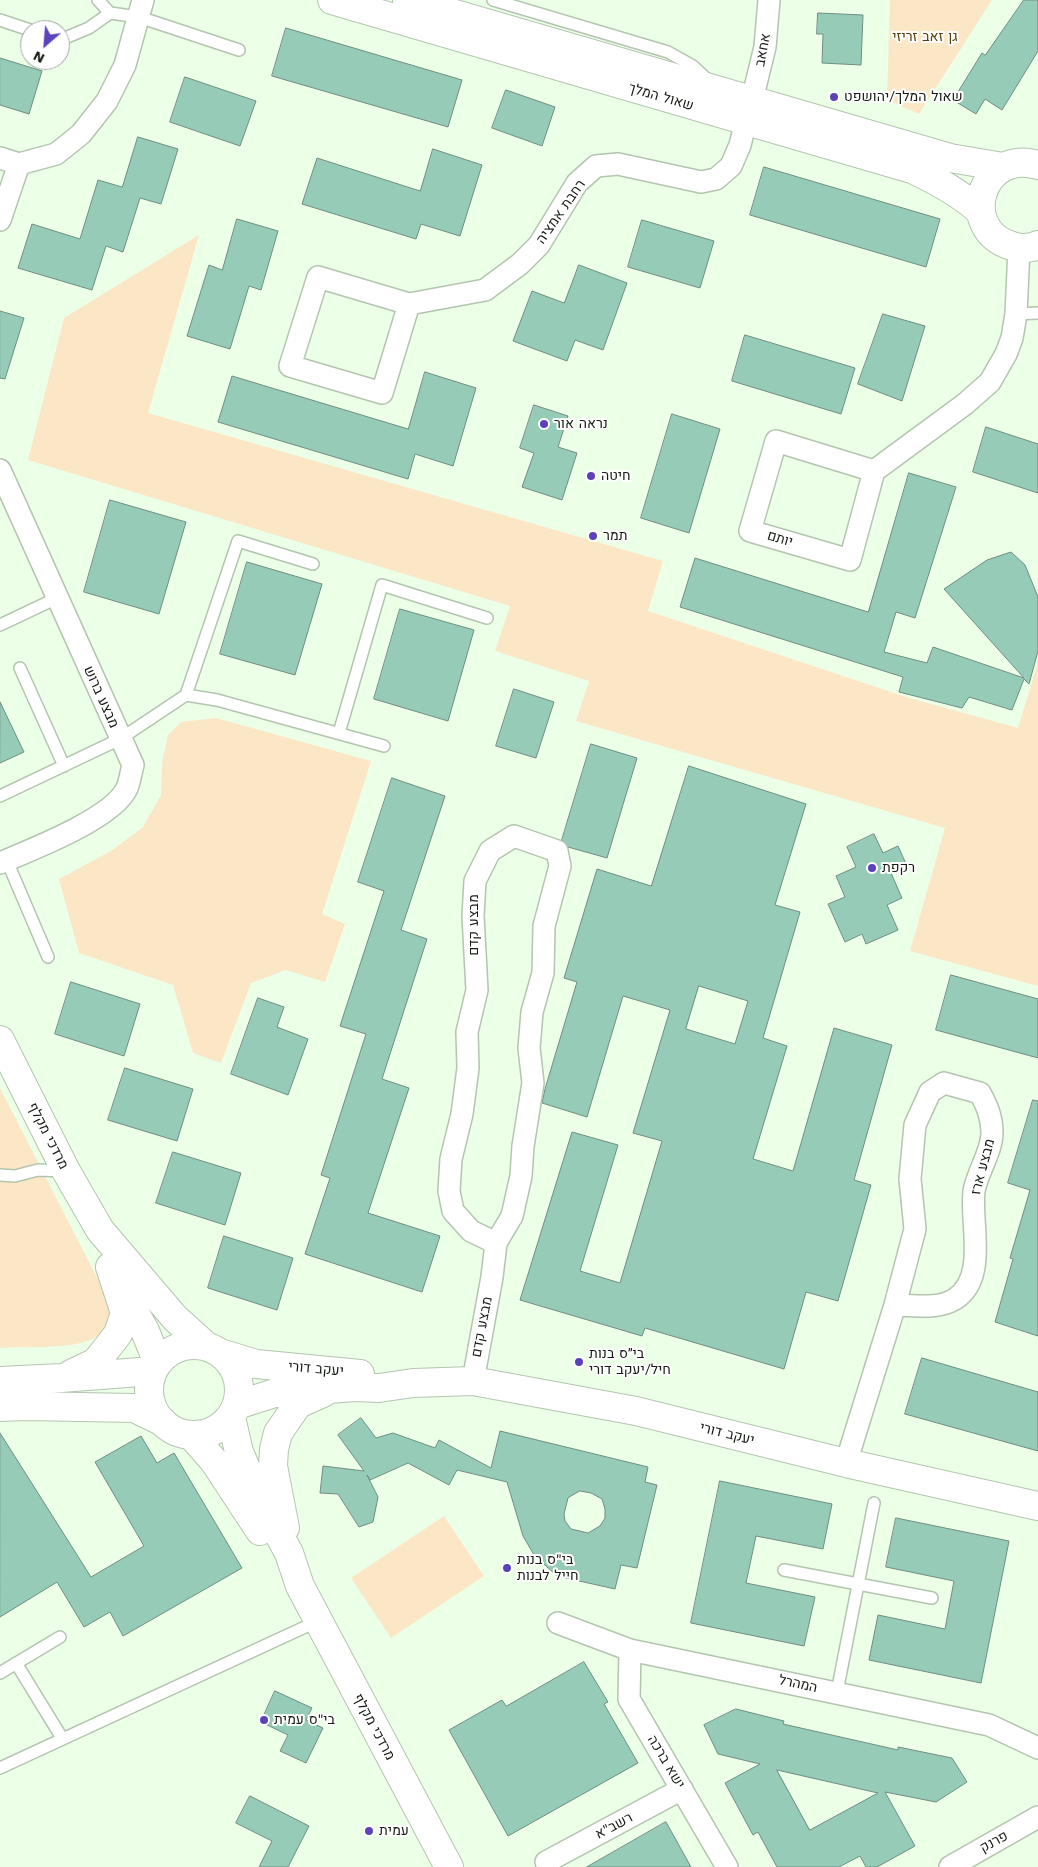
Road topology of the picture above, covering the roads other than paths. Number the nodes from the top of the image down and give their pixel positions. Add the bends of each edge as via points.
1 (98, 0) edge
2 (332, 0) edge
3 (408, 0) edge
4 (494, 0) edge
5 (769, 0) edge
6 (141, 9) edge
7 (110, 13) junction
8 (0, 20) edge
9 (20, 27) edge
10 (70, 36) edge
11 (239, 50) dead end
12 (717, 90) junction
13 (749, 111) junction
14 (9, 161) edge
15 (1038, 165) edge
16 (1004, 167) junction
17 (981, 212) junction
18 (0, 220) edge
19 (1028, 247) edge
20 (409, 304) junction
21 (1038, 313) edge
22 (1016, 314) junction
23 (0, 470) edge
24 (874, 471) junction
25 (312, 564) dead end
26 (57, 598) junction
27 (486, 618) dead end
28 (0, 625) edge
29 (20, 668) dead end
30 (186, 695) junction
31 (339, 733) junction
32 (120, 740) junction
33 (384, 746) dead end
34 (64, 766) junction
35 (0, 796) edge
36 (3, 862) edge
37 (48, 957) dead end
38 (0, 1040) edge
39 (66, 1171) junction
40 (0, 1175) edge
41 (100, 1230) junction
42 (496, 1244) junction
43 (110, 1267) junction
44 (895, 1305) junction
45 (213, 1349) junction
46 (156, 1367) junction
47 (61, 1378) junction
48 (0, 1381) edge
49 (473, 1381) junction
50 (413, 1382) junction
51 (379, 1388) junction
52 (0, 1408) edge
53 (234, 1411) junction
54 (163, 1422) junction
55 (191, 1435) junction
56 (846, 1463) junction
57 (874, 1503) dead end
58 (1038, 1506) edge
59 (289, 1554) junction
60 (784, 1570) dead end
61 (858, 1584) junction
62 (300, 1586) junction
63 (932, 1598) dead end
64 (318, 1621) junction
65 (558, 1623) dead end
66 (60, 1637) dead end
67 (630, 1650) junction
68 (16, 1663) junction
69 (0, 1673) edge
70 (837, 1692) junction
71 (62, 1738) junction
72 (1038, 1748) edge
73 (0, 1768) edge
74 (682, 1789) junction
75 (1038, 1817) edge
76 (546, 1862) dead end
77 (449, 1867) edge
78 (727, 1867) edge
79 (950, 1867) edge

1 - 7 lane
2 - 13 street, שאול המלך
3 - 12 street, שאול המלך
4 - 12 lane via 668,52 693,66
5 - 13 street, אחאב via 765,47
6 - 7 lane
6 - 11 lane
6 - 14 street via 125,65 107,101 81,134 56,154
7 - 10 lane via 89,28
8 - 9 lane
12 - 13 street, שאול המלך
13 - 16 street, שאול המלך via 950,158
13 - 17 street, שאול המלך via 912,169 942,183
13 - 20 street, רחבת אמציה via 731,166 716,179 701,182 618,164 596,166 577,183 539,245 513,270 485,290
14 - 18 street
15 - 16 street via 1016,162
16 - 17 street via 992,174 985,185
17 - 19 street via 985,226 994,236 1005,244
19 - 22 street
20 - 20 street, רחבת אמציה via 318,277 290,366 382,393
21 - 22 lane
22 - 24 street via 1006,354 990,382 966,404
23 - 26 street, מבצע ברוש
24 - 24 street, יותם via 776,442 750,531 850,560
25 - 30 lane via 238,541
26 - 28 lane
26 - 32 street, מבצע ברוש
27 - 31 lane via 382,585
29 - 34 lane
30 - 31 lane
30 - 32 lane
31 - 33 lane
32 - 34 lane
32 - 36 street, מבצע ברוש via 133,765 127,789 112,806 93,821
34 - 35 lane
36 - 37 lane
38 - 39 street, מרדכי מקלף
39 - 40 lane via 38,1170 15,1176
39 - 41 street, מרדכי מקלף
41 - 43 street, מרדכי מקלף
41 - 45 street, מרדכי מקלף via 175,1318
42 - 42 street, מבצע קדם via 512,1216 521,1176 533,1084 529,1048 532,1012 543,973 544,926 560,866 557,851 514,836 490,851 475,881 473,916 477,990 467,1032 468,1068 462,1114 451,1159 449,1191 453,1211 471,1231
42 - 49 street, מבצע קדם
43 - 46 street, מרדכי מקלף via 145,1331
43 - 47 street via 125,1313 118,1334 96,1362
44 - 44 street, מבצע ארז via 916,1229 910,1179 915,1126 930,1092 944,1083 980,1093 990,1110 993,1134 974,1190 976,1258 969,1284 955,1299 934,1306
44 - 56 street, מבצע ארז
45 - 46 street via 193,1345 179,1347
45 - 50 street, יעקב דורי via 256,1364
45 - 53 street via 230,1363 237,1375 240,1390
46 - 47 street
46 - 54 street via 150,1384 150,1398 154,1411
47 - 48 street
49 - 50 street, יעקב דורי
49 - 56 street, יעקב דורי via 636,1411
50 - 51 street, יעקב דורי
51 - 53 street, יעקב דורי via 275,1393
51 - 59 street via 321,1393 298,1404 278,1433 273,1466
52 - 54 street via 134,1408
53 - 55 street via 220,1428 206,1434
53 - 59 street, מרדכי מקלף via 239,1452
54 - 55 street
55 - 62 street, מרדכי מקלף via 214,1460 256,1526
56 - 58 street, יעקב דורי
57 - 61 lane
59 - 62 street, מרדכי מקלף
60 - 61 lane
61 - 63 lane
61 - 70 lane
62 - 64 street, מרדכי מקלף
64 - 71 lane
64 - 77 street, מרדכי מקלף
65 - 67 street, המהרל
66 - 68 lane
67 - 70 street, המהרל
67 - 74 street, ישא ברכה via 629,1699
68 - 69 lane
68 - 71 lane
70 - 72 street, המהרל via 989,1725
71 - 73 lane
74 - 76 street, רשב"א
74 - 78 street, ישא ברכה
75 - 79 street, פרנק

